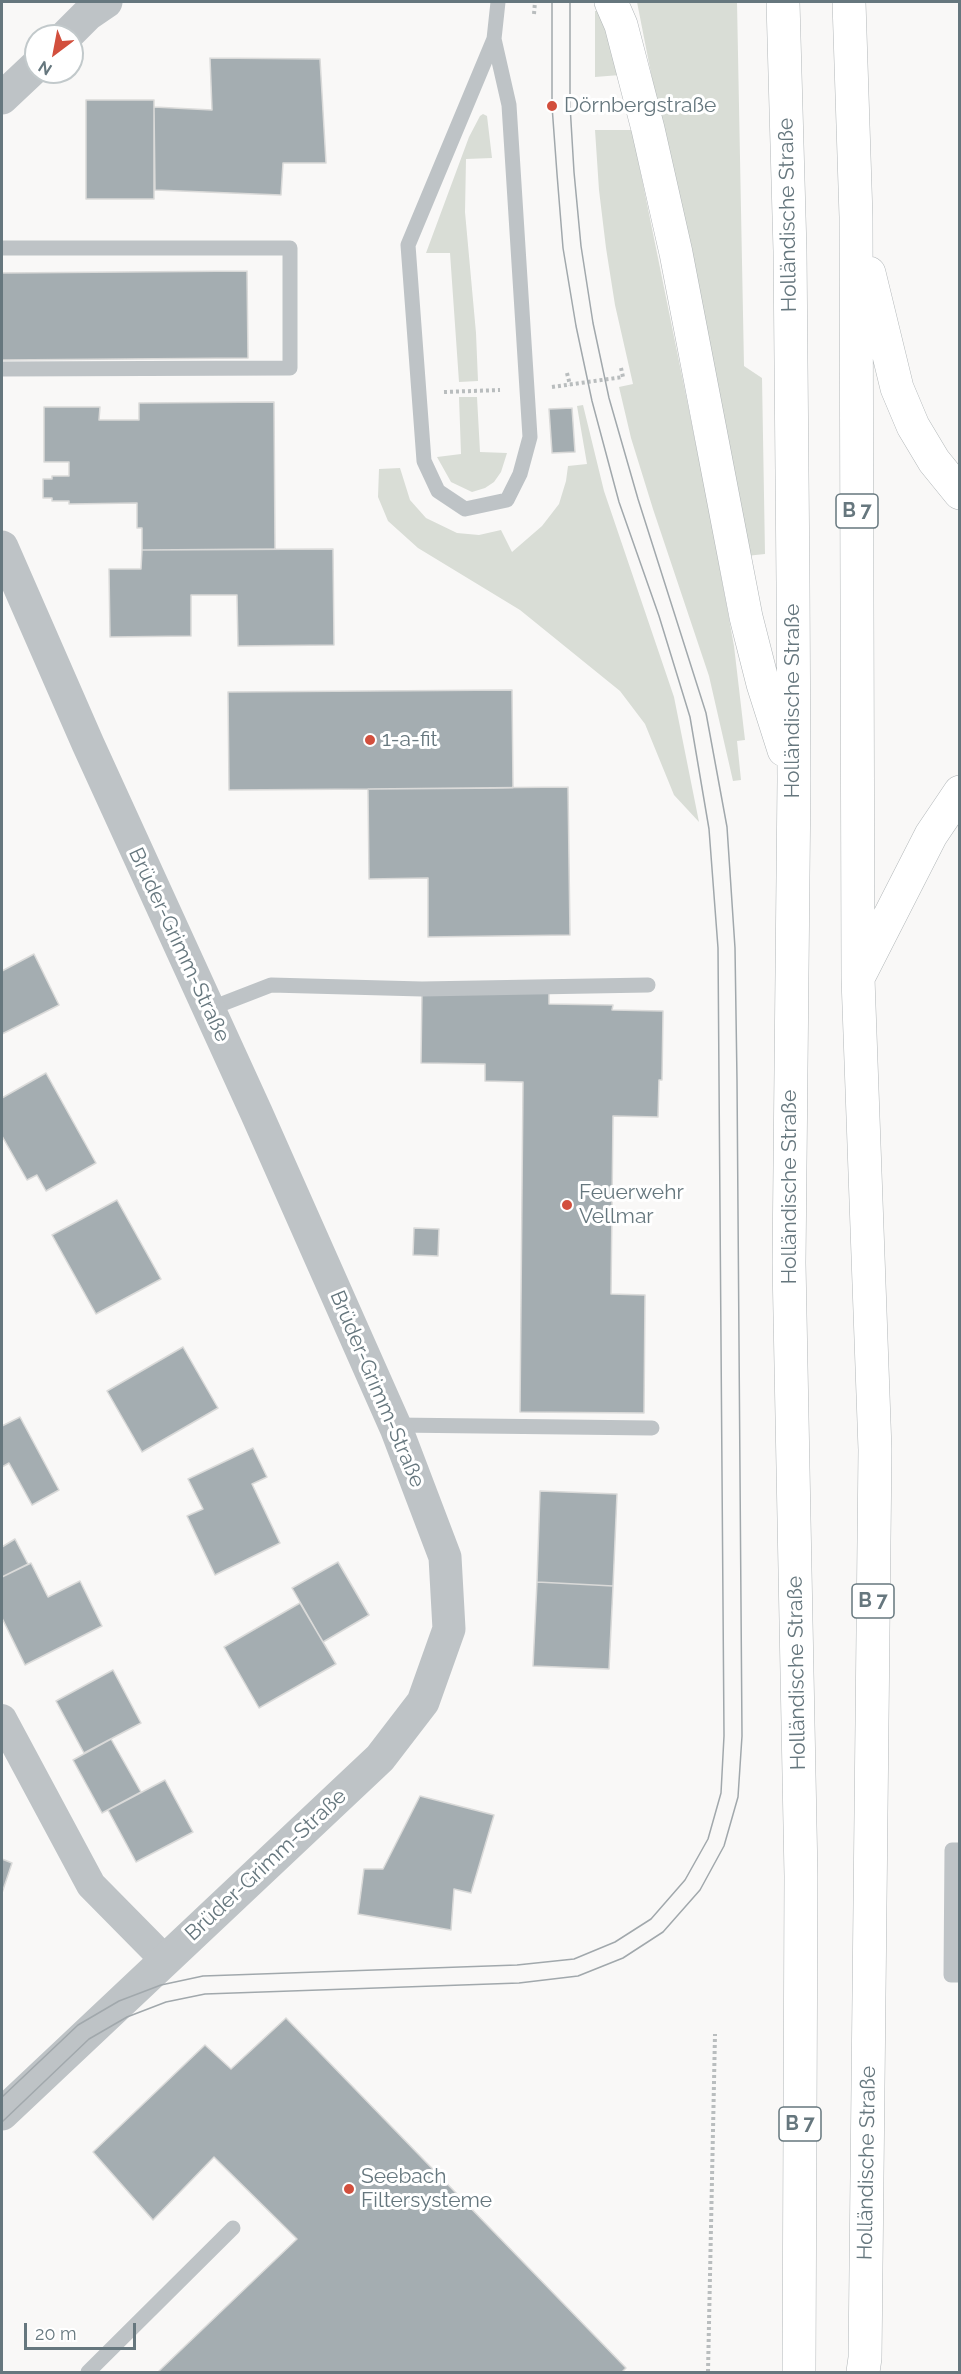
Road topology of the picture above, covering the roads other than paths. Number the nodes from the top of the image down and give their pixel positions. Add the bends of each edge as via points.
1 (106, 2) edge
2 (498, 2) edge
3 (611, 2) edge
4 (783, 2) edge
5 (849, 2) edge
6 (78, 24) edge
7 (495, 39) junction
8 (24, 77) edge
9 (2, 98) edge
10 (856, 217) junction
11 (2, 248) edge
12 (2, 369) edge
13 (960, 493) edge
14 (2, 547) edge
15 (794, 780) junction
16 (960, 792) edge
17 (858, 978) junction
18 (648, 985) dead end
19 (209, 1009) junction
20 (395, 1425) junction
21 (652, 1428) dead end
22 (2, 1719) edge
23 (960, 1850) edge
24 (165, 1960) junction
25 (960, 1975) edge
26 (2, 2114) edge
27 (234, 2228) dead end
28 (88, 2373) edge
29 (799, 2373) edge
30 (864, 2373) edge

1 - 6 street
2 - 7 lane
3 - 15 highway via 624,37 676,253 746,617
4 - 15 highway, Holländische Straße / B 7 via 790,251
5 - 10 highway, Holländische Straße / B 7
7 - 7 lane via 509,105 530,437 520,474 507,500 465,509 438,491 424,461 408,245
8 - 9 street
10 - 13 highway via 897,388 913,426
10 - 17 highway, Holländische Straße / B 7
11 - 12 lane via 290,248 290,368
14 - 19 street, Brüder-Grimm-Straße
15 - 29 highway, Holländische Straße / B 7 via 789,1263 801,1876
16 - 17 highway via 931,835
17 - 30 highway, Holländische Straße / B 7 via 875,1450
18 - 19 lane via 422,989 271,985
19 - 20 street, Brüder-Grimm-Straße
20 - 21 lane
20 - 24 street, Brüder-Grimm-Straße via 445,1557 449,1629 423,1702 380,1758
22 - 24 street via 91,1885
23 - 25 lane via 952,1850 951,1976
24 - 26 street, Brüder-Grimm-Straße
27 - 28 lane

